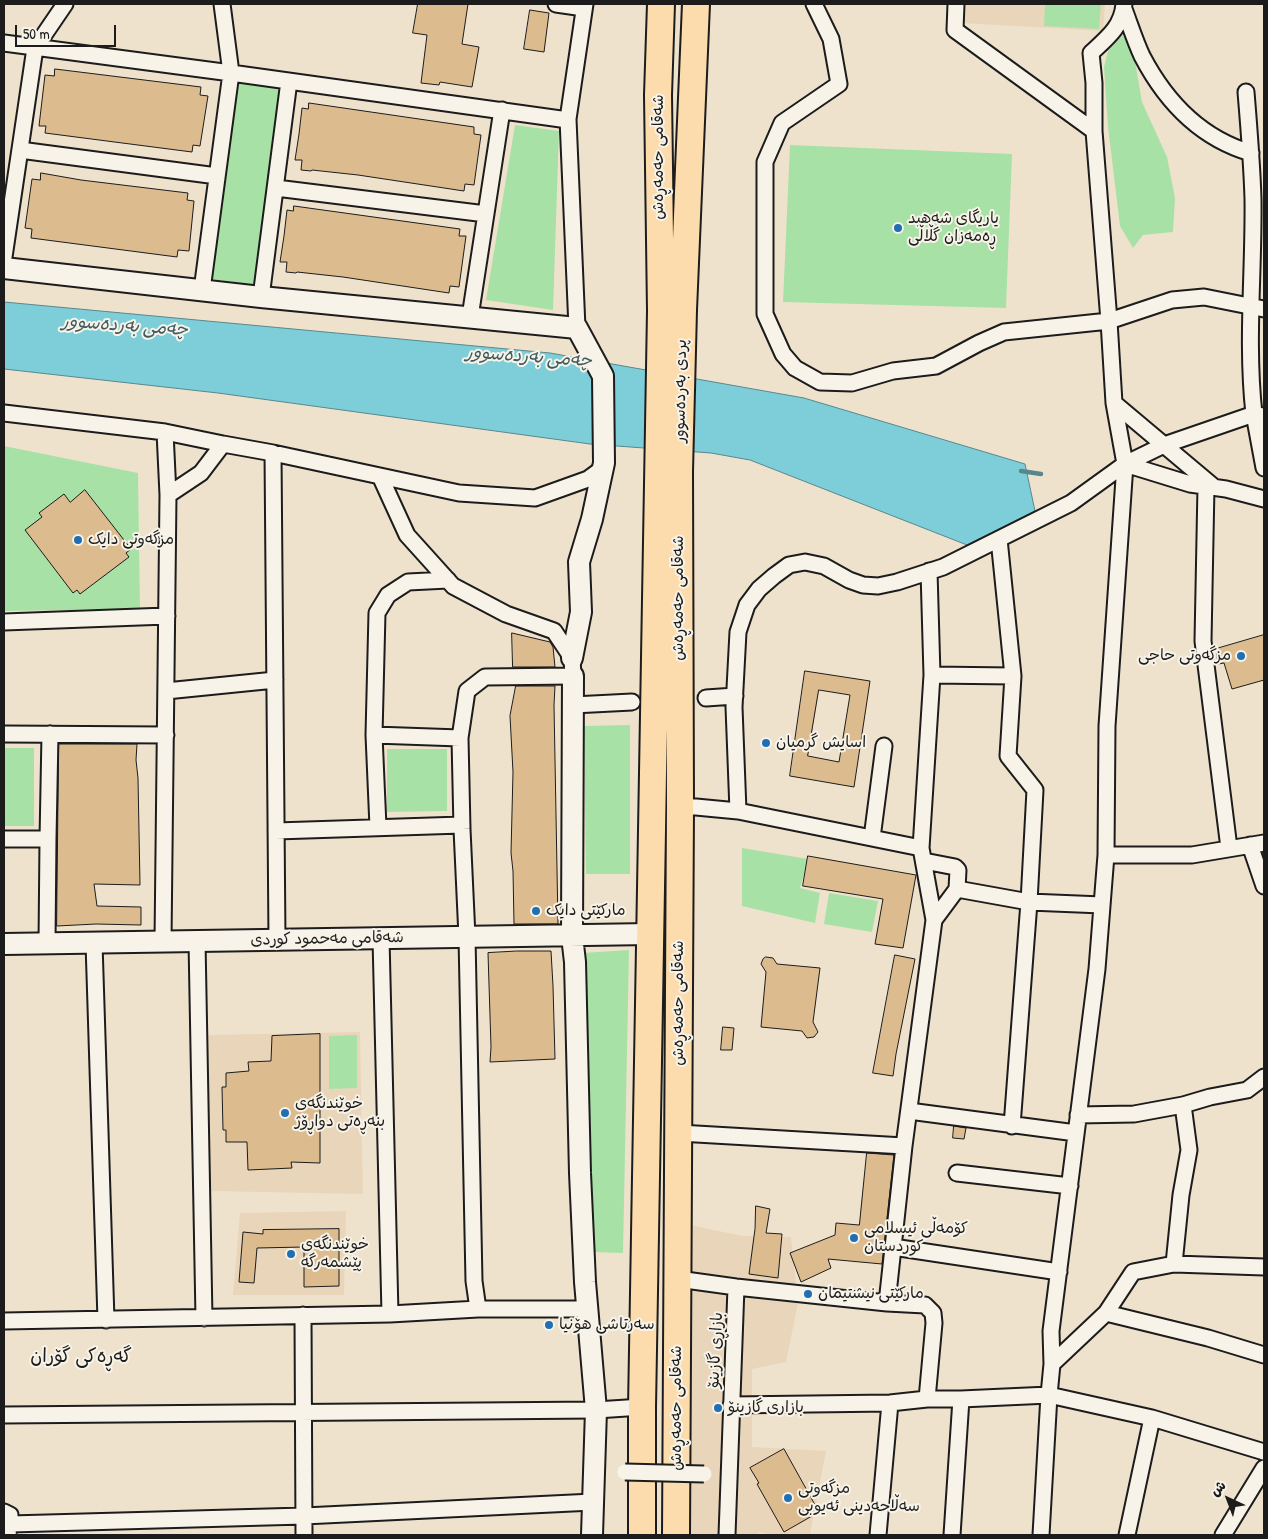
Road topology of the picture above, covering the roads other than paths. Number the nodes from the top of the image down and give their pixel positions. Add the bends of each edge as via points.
1 (66, 4) edge
2 (222, 4) edge
3 (556, 4) edge
4 (660, 4) edge
5 (696, 4) edge
6 (814, 4) edge
7 (956, 4) edge
8 (585, 6) edge
9 (1124, 7) edge
10 (4, 43) edge
11 (35, 48) junction
12 (231, 73) junction
13 (289, 81) junction
14 (1246, 92) dead end
15 (658, 95) junction
16 (692, 102) junction
17 (502, 110) junction
18 (568, 120) junction
19 (1094, 131) junction
20 (1255, 147) edge
21 (20, 150) junction
22 (217, 176) junction
23 (276, 188) junction
24 (486, 214) junction
25 (4, 257) edge
26 (4, 268) edge
27 (202, 290) junction
28 (261, 297) junction
29 (1257, 307) edge
30 (672, 310) junction
31 (470, 317) junction
32 (1110, 321) junction
33 (577, 328) junction
34 (1114, 403) junction
35 (4, 413) edge
36 (1259, 415) edge
37 (165, 432) junction
38 (223, 444) junction
39 (1164, 445) junction
40 (273, 453) junction
41 (1125, 464) junction
42 (1264, 464) edge
43 (603, 468) junction
44 (668, 472) joint
45 (380, 476) junction
46 (1210, 487) junction
47 (168, 495) junction
48 (1264, 497) edge
49 (999, 539) junction
50 (929, 571) junction
51 (448, 580) junction
52 (167, 616) junction
53 (667, 620) junction
54 (4, 622) edge
55 (572, 667) junction
56 (932, 675) junction
57 (1013, 676) junction
58 (275, 680) junction
59 (166, 691) junction
60 (735, 696) junction
61 (706, 698) tunnel mouth
62 (632, 702) tunnel mouth
63 (573, 705) junction
64 (4, 734) edge
65 (50, 734) junction
66 (166, 735) junction
67 (374, 735) junction
68 (460, 738) junction
69 (884, 746) dead end
70 (680, 807) junction
71 (738, 811) junction
72 (462, 826) junction
73 (378, 827) junction
74 (276, 831) junction
75 (872, 838) junction
76 (4, 839) edge
77 (48, 839) junction
78 (1257, 844) edge
79 (1229, 848) junction
80 (922, 855) junction
81 (1106, 855) junction
82 (1264, 886) edge
83 (957, 890) junction
84 (1029, 902) junction
85 (1102, 905) junction
86 (934, 920) junction
87 (650, 934) junction
88 (572, 936) junction
89 (467, 937) junction
90 (381, 938) junction
91 (277, 940) junction
92 (163, 941) junction
93 (197, 941) junction
94 (94, 942) junction
95 (47, 943) junction
96 (4, 944) edge
97 (1264, 1077) edge
98 (1183, 1105) junction
99 (909, 1111) junction
100 (1078, 1115) junction
101 (1012, 1126) junction
102 (679, 1133) junction
103 (1076, 1133) junction
104 (904, 1146) junction
105 (956, 1173) dead end
106 (1070, 1186) junction
107 (893, 1247) junction
108 (1174, 1264) junction
109 (1264, 1267) edge
110 (1059, 1272) junction
111 (678, 1279) junction
112 (736, 1287) junction
113 (887, 1303) junction
114 (478, 1309) junction
115 (588, 1309) junction
116 (1106, 1313) junction
117 (390, 1314) junction
118 (303, 1316) junction
119 (204, 1318) junction
120 (106, 1320) junction
121 (4, 1321) edge
122 (1264, 1355) edge
123 (1052, 1364) junction
124 (1049, 1395) junction
125 (927, 1399) junction
126 (961, 1399) junction
127 (890, 1403) junction
128 (731, 1405) junction
129 (642, 1407) junction
130 (596, 1410) junction
131 (304, 1412) junction
132 (5, 1418) edge
133 (1152, 1418) junction
134 (1264, 1452) edge
135 (1264, 1468) edge
136 (625, 1472) dead end
137 (704, 1474) dead end
138 (593, 1502) junction
139 (304, 1516) junction
140 (7, 1523) edge
141 (304, 1535) edge
142 (592, 1535) edge
143 (642, 1535) edge
144 (676, 1535) edge
145 (727, 1535) edge
146 (878, 1535) edge
147 (952, 1535) edge
148 (1041, 1535) edge
149 (1127, 1535) edge
150 (1223, 1535) edge

1 - 11 street
2 - 12 street
3 - 8 street
4 - 15 highway, شەقامی حەمەڕەش
5 - 16 highway, شەقامی حەمەڕەش
6 - 32 street via 831,38 840,84 782,123 764,162 765,314 783,354 795,368 820,382 852,383 893,371 936,366 1004,332
7 - 19 street via 955,30
8 - 18 street
9 - 19 street via 1114,33 1091,52
9 - 20 street via 1142,56 1166,95 1196,126 1234,148
10 - 11 street
11 - 12 street
11 - 21 street
12 - 13 street
12 - 22 street
13 - 17 street
13 - 23 street
14 - 20 street
15 - 16 highway
15 - 30 highway, شەقامی حەمەڕەش
16 - 30 highway, شەقامی حەمەڕەش
17 - 18 street
17 - 24 street
18 - 33 street
19 - 32 street
20 - 29 street via 1253,200
21 - 22 street
21 - 25 street
22 - 27 street
23 - 24 street
23 - 28 street
24 - 31 street
26 - 27 street
27 - 28 street
28 - 31 street
29 - 32 street via 1204,297 1172,300
29 - 36 street via 1252,394
30 - 44 highway, پردی بەردەسوور
31 - 33 street
32 - 34 street
33 - 43 street via 603,376
34 - 39 street
34 - 41 street
35 - 37 street
36 - 39 street
36 - 42 street
37 - 38 street
37 - 47 street
38 - 40 street
38 - 47 street via 201,473
39 - 41 street
39 - 46 street
40 - 45 street
40 - 58 street
41 - 46 street
41 - 49 street via 1071,503
41 - 81 street via 1107,726
43 - 45 street via 588,479 535,498 459,494
43 - 55 street via 579,562 581,612
44 - 53 highway, شەقامی حەمەڕەش
45 - 51 street via 407,535
46 - 48 street
46 - 79 street via 1203,641
47 - 52 street
49 - 50 street
49 - 57 street
50 - 56 street
50 - 60 street via 878,586 849,580 824,566 805,562 788,565 759,589 747,605 738,632
51 - 55 street via 453,586 506,614 554,632
51 - 67 street via 408,582 388,595 377,613
52 - 54 street
52 - 59 street
53 - 70 highway, شەقامی حەمەڕەش
53 - 87 highway, شەقامی حەمەڕەش
55 - 63 street
55 - 68 street via 485,677 466,691
56 - 57 street
56 - 80 street
57 - 84 street via 1008,756 1035,790
58 - 59 street
58 - 74 street
59 - 66 street
60 - 61 street
60 - 71 street
62 - 63 street
63 - 88 street
64 - 65 street
65 - 66 street
65 - 77 street
66 - 92 street
67 - 68 street
67 - 73 street
68 - 72 street
69 - 75 street
70 - 71 street
70 - 102 highway, شەقامی حەمەڕەش
71 - 75 street
72 - 73 street
72 - 89 street
73 - 74 street
74 - 91 street
75 - 80 street
76 - 77 street
77 - 95 street
78 - 79 street
78 - 82 street
79 - 81 street via 1192,855
80 - 83 street via 958,870
80 - 86 street
81 - 85 street
83 - 84 street
83 - 86 street
84 - 85 street
84 - 101 street
85 - 100 street via 1098,969
86 - 99 street
87 - 88 street, شەقامی مەحمود کوردی
87 - 129 highway, شەقامی حەمەڕەش
88 - 89 street, شەقامی مەحمود کوردی
88 - 115 street
89 - 90 street, شەقامی مەحمود کوردی
89 - 114 street via 474,1281
90 - 91 street, شەقامی مەحمود کوردی
90 - 117 street
91 - 93 street, شەقامی مەحمود کوردی
92 - 93 street, شەقامی مەحمود کوردی
92 - 94 street, شەقامی مەحمود کوردی
93 - 119 street
94 - 95 street, شەقامی مەحمود کوردی
94 - 120 street
95 - 96 street, شەقامی مەحمود کوردی
97 - 98 street via 1247,1090
98 - 100 street via 1134,1114
98 - 108 street via 1190,1150 1181,1196
99 - 101 street
99 - 104 street
100 - 103 street
101 - 103 street
102 - 104 street
102 - 111 highway, شەقامی حەمەڕەش
103 - 106 street
104 - 107 street
105 - 106 street
106 - 110 street
107 - 110 street
107 - 113 street
108 - 109 street
108 - 116 street via 1133,1272
110 - 123 street via 1051,1331
111 - 112 street
111 - 144 highway, شەقامی حەمەڕەش
112 - 113 street
112 - 128 street, بازاڕی گازینۆ
113 - 125 street via 925,1305 933,1313
114 - 115 street
114 - 117 street
115 - 130 street
116 - 122 street
116 - 123 street
117 - 118 street
118 - 119 street
118 - 131 street
119 - 120 street
120 - 121 street
123 - 124 street
124 - 126 street
124 - 133 street
124 - 148 street
125 - 126 street
125 - 127 street
126 - 147 street
127 - 128 street
127 - 146 street
128 - 145 street, بازاڕی گازینۆ
129 - 130 street
129 - 143 highway, شەقامی حەمەڕەش
130 - 131 street
130 - 138 street
131 - 132 street
131 - 139 street
133 - 134 street
133 - 149 street
135 - 150 street
136 - 137 street, bridge
138 - 139 street
138 - 142 street
139 - 140 street
139 - 141 street

